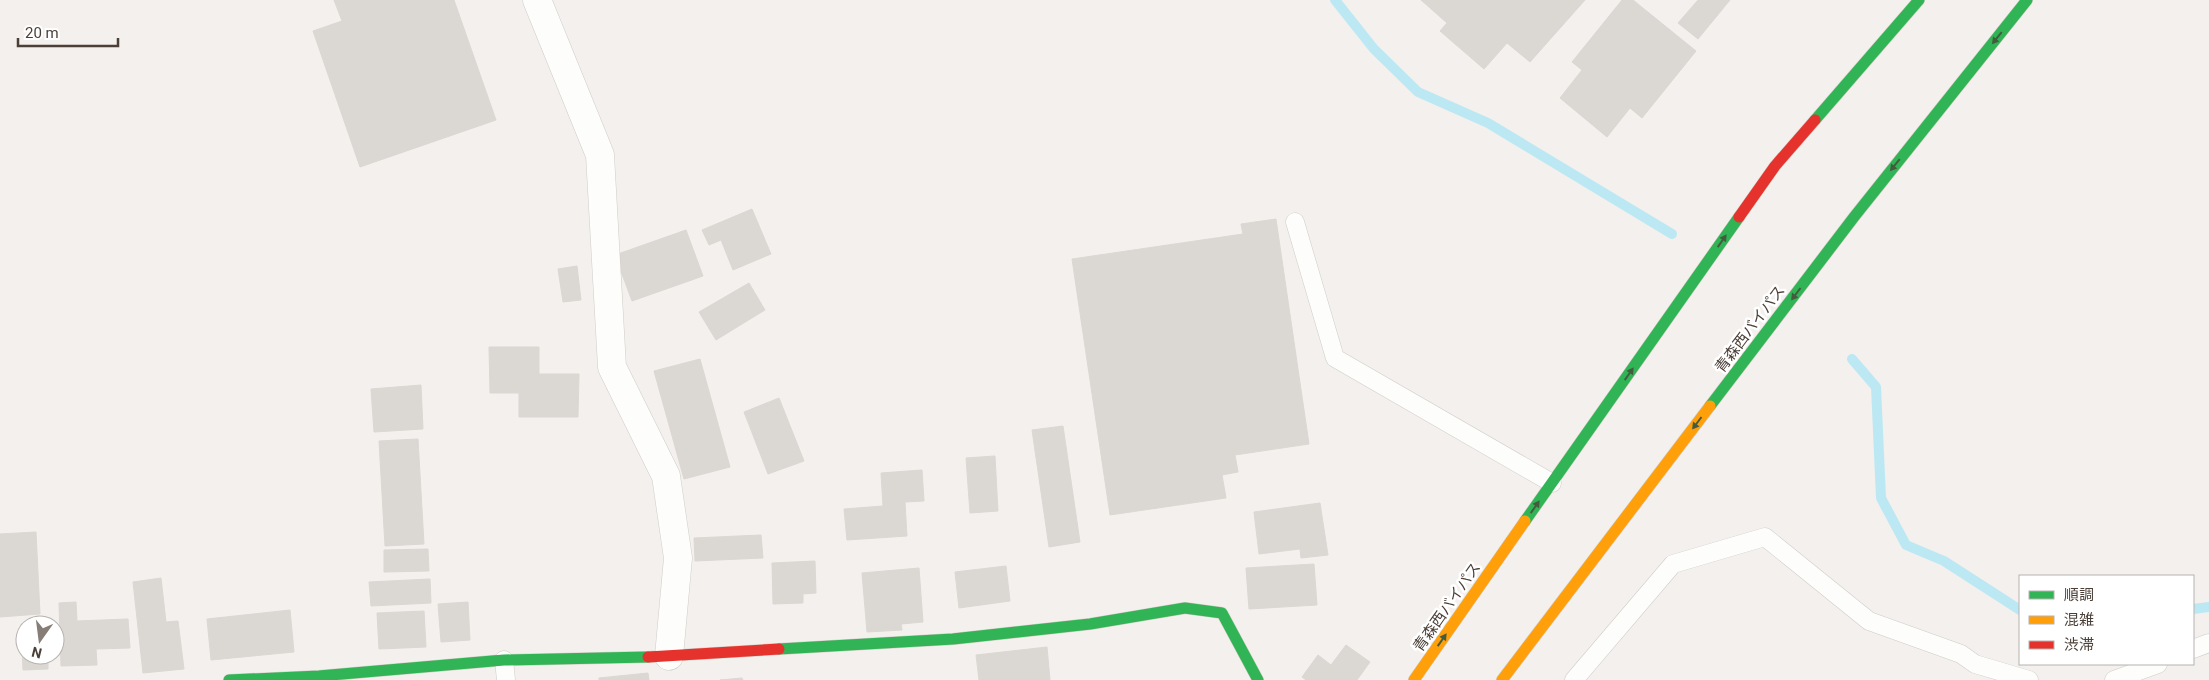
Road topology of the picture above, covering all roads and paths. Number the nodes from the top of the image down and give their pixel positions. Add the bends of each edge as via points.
1 (537, 0) edge
2 (1919, 0) edge
3 (2027, 0) edge
4 (1295, 222) dead end
5 (1552, 484) junction
6 (2209, 643) edge
7 (2194, 649) edge
8 (669, 656) junction
9 (504, 660) junction
10 (2155, 665) edge
11 (229, 680) edge
12 (506, 680) edge
13 (1258, 680) edge
14 (1414, 680) edge
15 (1502, 680) edge
16 (1574, 680) edge
17 (2029, 680) edge
18 (2114, 680) edge

1 - 8 street via 600,155 612,367 666,476 678,558
5 -> 2 main road, 青森西バイパス via 1774,166
3 -> 15 main road, 青森西バイパス via 1854,217
4 - 5 lane via 1335,358
14 -> 5 main road, 青森西バイパス
6 - 7 lane
8 - 9 main road
8 - 13 main road via 953,640 1090,624 1185,608 1222,613
9 - 11 main road via 319,676
9 - 12 lane
10 - 18 lane
16 - 17 lane via 1673,564 1765,537 1870,621 1961,654 1975,664

